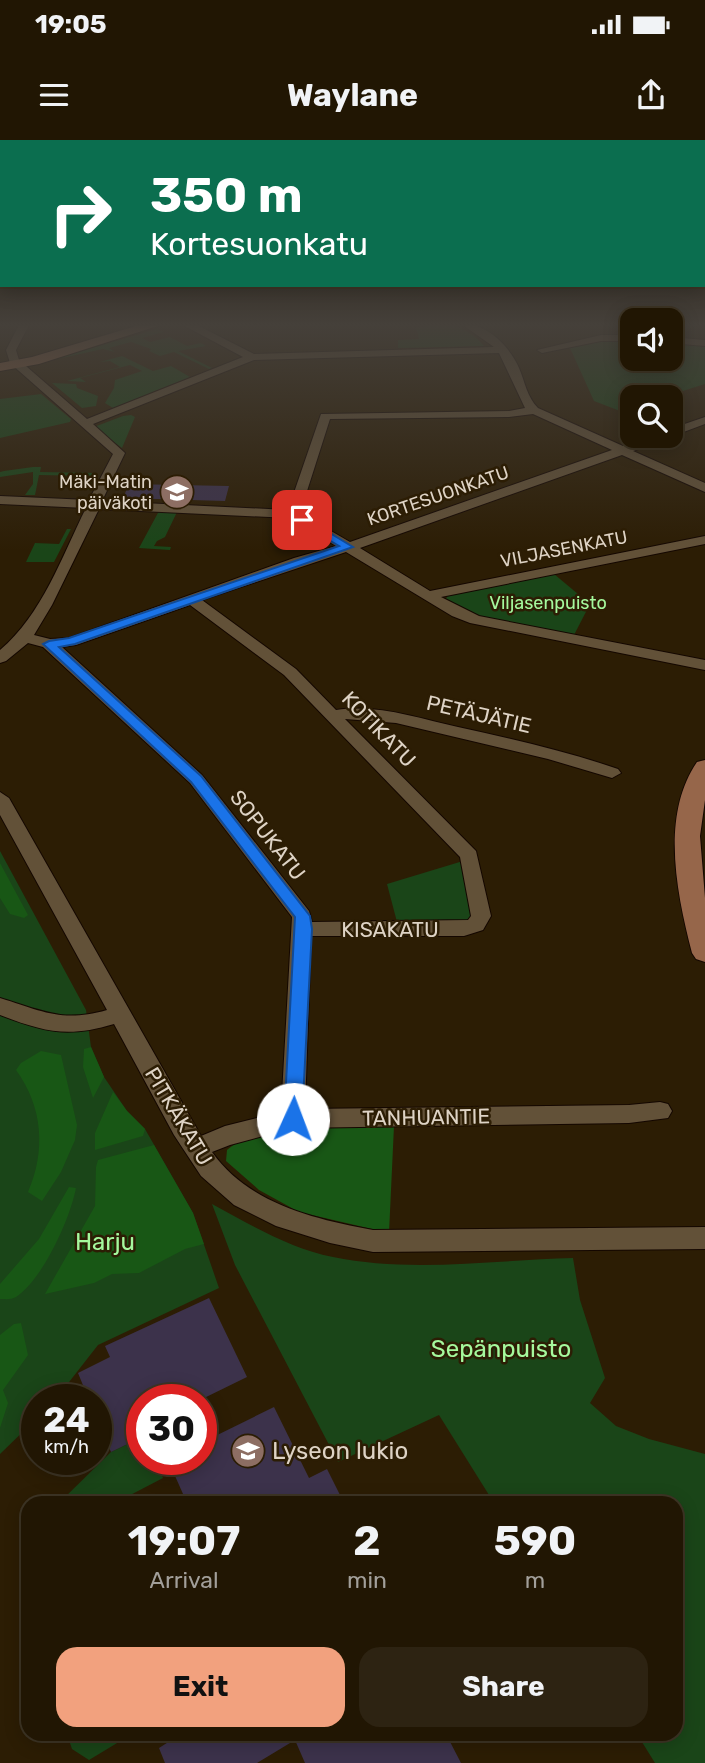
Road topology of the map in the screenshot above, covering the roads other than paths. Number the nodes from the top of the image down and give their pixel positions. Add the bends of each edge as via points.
1 (54, 399) edge
2 (147, 399) edge
3 (523, 399) edge
4 (534, 410) junction
5 (705, 420) edge
6 (86, 423) junction
7 (683, 428) edge
8 (629, 448) edge
9 (624, 450) junction
10 (705, 488) edge
11 (0, 499) edge
12 (96, 503) junction
13 (293, 514) junction
14 (705, 540) edge
15 (348, 547) junction
16 (431, 595) junction
17 (191, 599) junction
18 (25, 637) junction
19 (49, 644) junction
20 (0, 658) edge
21 (705, 665) edge
22 (335, 715) junction
23 (705, 766) edge
24 (612, 773) dead end
25 (0, 798) edge
26 (475, 925) joint
27 (304, 929) junction
28 (705, 953) edge
29 (0, 1006) edge
30 (119, 1016) junction
31 (660, 1111) dead end
32 (293, 1119) junction
33 (197, 1148) junction
34 (705, 1238) edge

1 - 6 street
2 - 6 street
3 - 4 street
4 - 9 street
4 - 13 street via 325,416
5 - 7 street
6 - 12 street via 119,453
8 - 9 street, KORTESUONKATU
9 - 10 street
9 - 15 street, KORTESUONKATU
11 - 12 street
12 - 13 street
12 - 18 street
13 - 15 street
14 - 16 street, VILJASENKATU
15 - 16 street
15 - 17 street, KORTESUONKATU
16 - 21 street via 475,620
17 - 19 street, KORTESUONKATU via 71,642
17 - 22 street, KOTIKATU via 290,672
18 - 19 street, KORTESUONKATU
18 - 20 street
19 - 27 street, SOPUKATU via 196,779 302,916
22 - 24 street, PETÄJÄTIE via 347,712 391,718 577,760
22 - 26 street, KOTIKATU via 469,855 481,915
23 - 28 main road via 691,801 687,847 692,898
25 - 30 street, PITKÄKATU
26 - 27 street, KISAKATU via 464,929
27 - 32 street
29 - 30 street via 55,1027 86,1026
30 - 33 street, PITKÄKATU
31 - 32 street, TANHUANTIE
32 - 33 street, TANHUANTIE
33 - 34 street, PITKÄKATU via 210,1169 247,1198 292,1222 326,1233 373,1241

